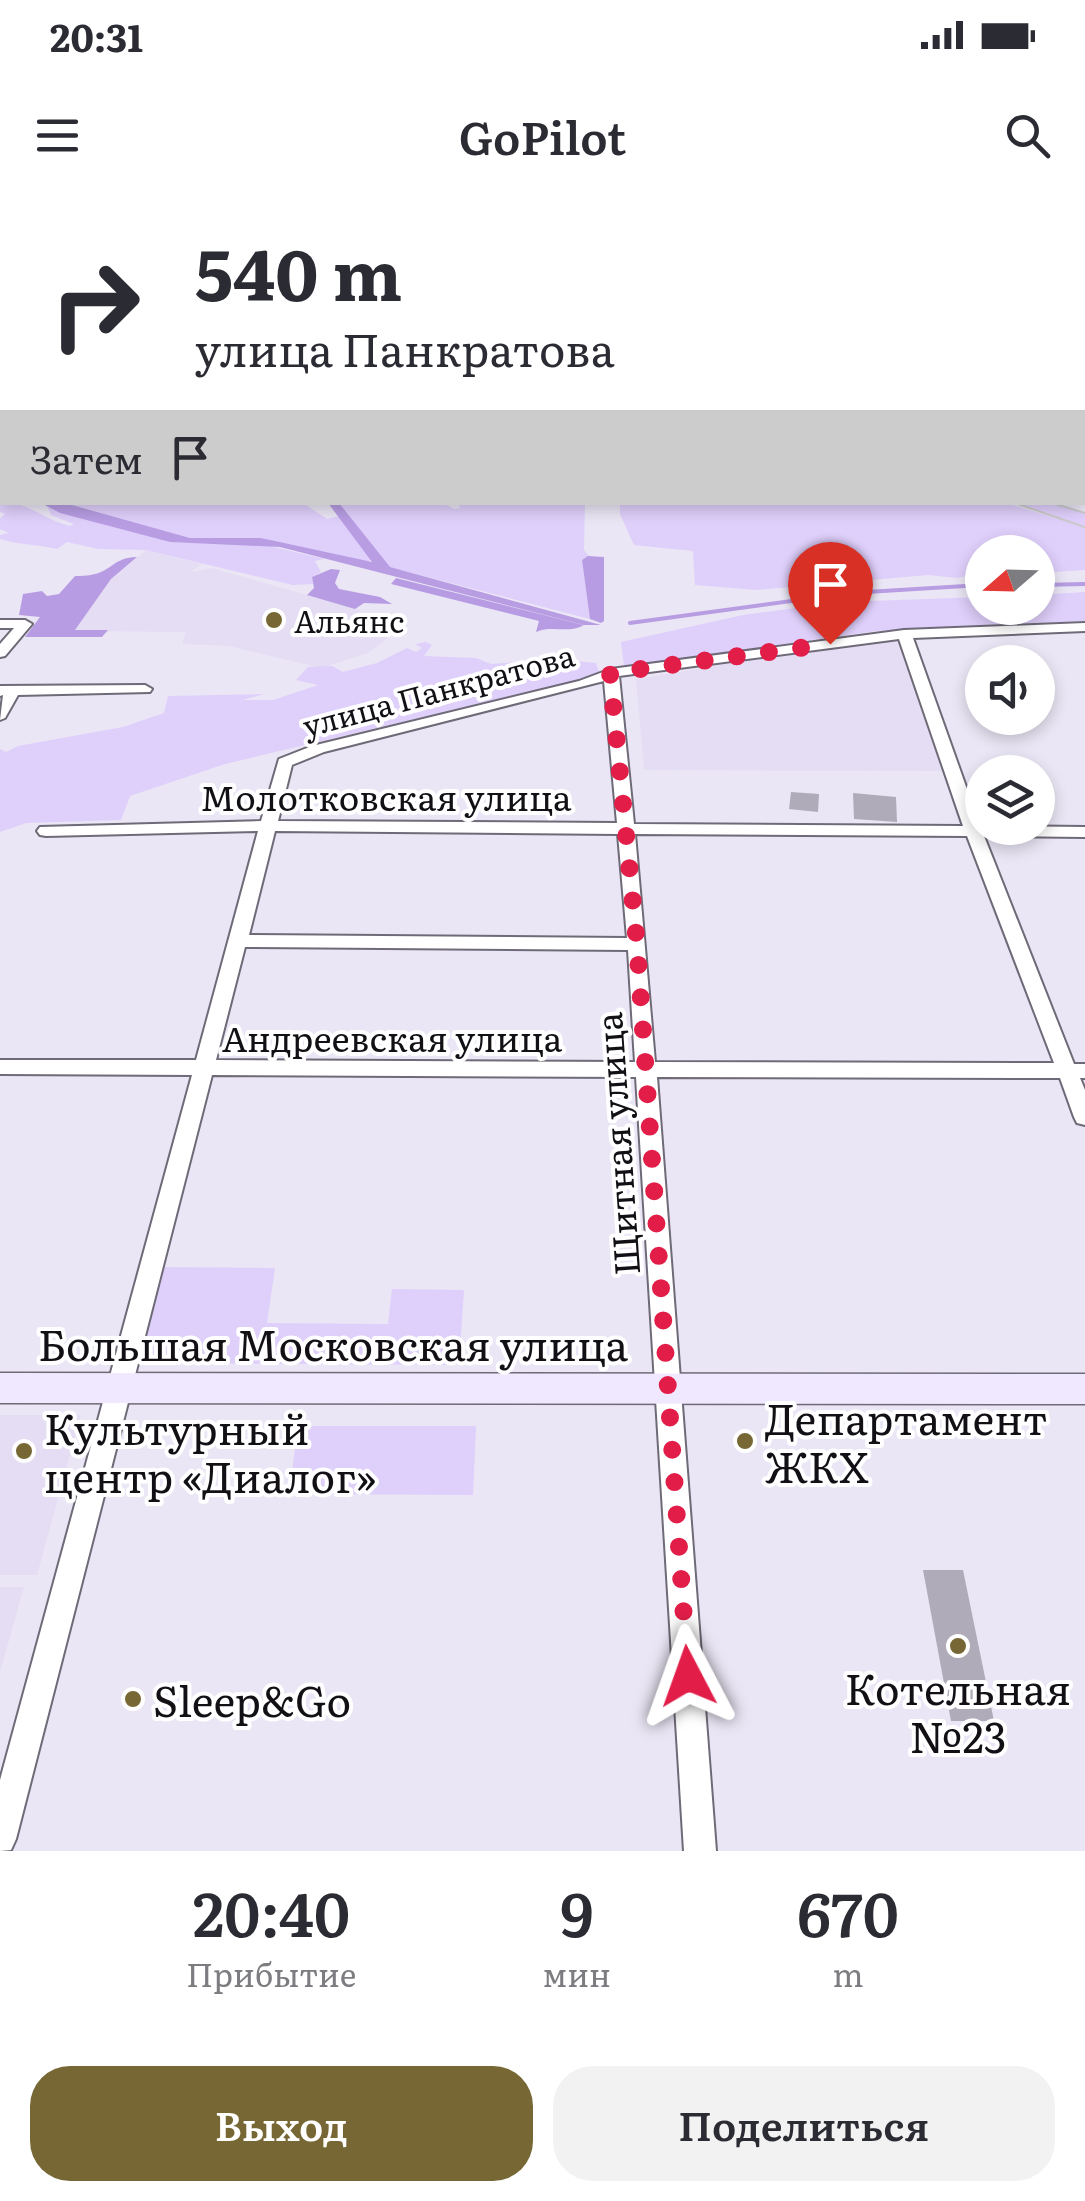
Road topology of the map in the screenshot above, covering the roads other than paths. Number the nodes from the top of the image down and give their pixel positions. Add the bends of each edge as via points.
1 (1034, 505) edge
2 (1085, 520) edge
3 (0, 624) edge
4 (1085, 627) edge
5 (904, 634) junction
6 (0, 654) edge
7 (610, 673) junction
8 (146, 689) dead end
9 (7, 691) edge
10 (0, 715) edge
11 (965, 807) edge
12 (268, 826) junction
13 (626, 829) junction
14 (46, 830) dead end
15 (965, 832) edge
16 (1055, 832) edge
17 (1085, 832) edge
18 (980, 845) edge
19 (238, 941) junction
20 (637, 944) junction
21 (0, 1067) edge
22 (204, 1069) junction
23 (646, 1069) junction
24 (1076, 1071) edge
25 (1085, 1117) edge
26 (0, 1388) edge
27 (119, 1388) junction
28 (667, 1389) junction
29 (1085, 1389) edge
30 (0, 1840) edge
31 (700, 1851) edge

1 - 2 main road
3 - 6 street via 25,624
4 - 5 street, улица Панкратова
5 - 7 street, улица Панкратова
5 - 11 street
7 - 12 street, улица Панкратова via 306,752 285,762
7 - 13 street, Щитная улица
8 - 9 street
9 - 10 street
12 - 13 street, Молотковская улица
12 - 14 street, Молотковская улица
12 - 19 street
13 - 15 street, Молотковская улица
13 - 20 street, Щитная улица
16 - 17 street, Молотковская улица
18 - 24 street
19 - 20 street
19 - 22 street
20 - 23 street, Щитная улица
21 - 22 street, Андреевская улица
22 - 23 street, Андреевская улица
22 - 27 street
23 - 24 street, Андреевская улица
23 - 28 street, Щитная улица
24 - 25 street
26 - 27 main road, Большая Московская улица
27 - 28 main road, Большая Московская улица
27 - 30 street
28 - 29 main road, Большая Московская улица
28 - 31 street, Щитная улица

